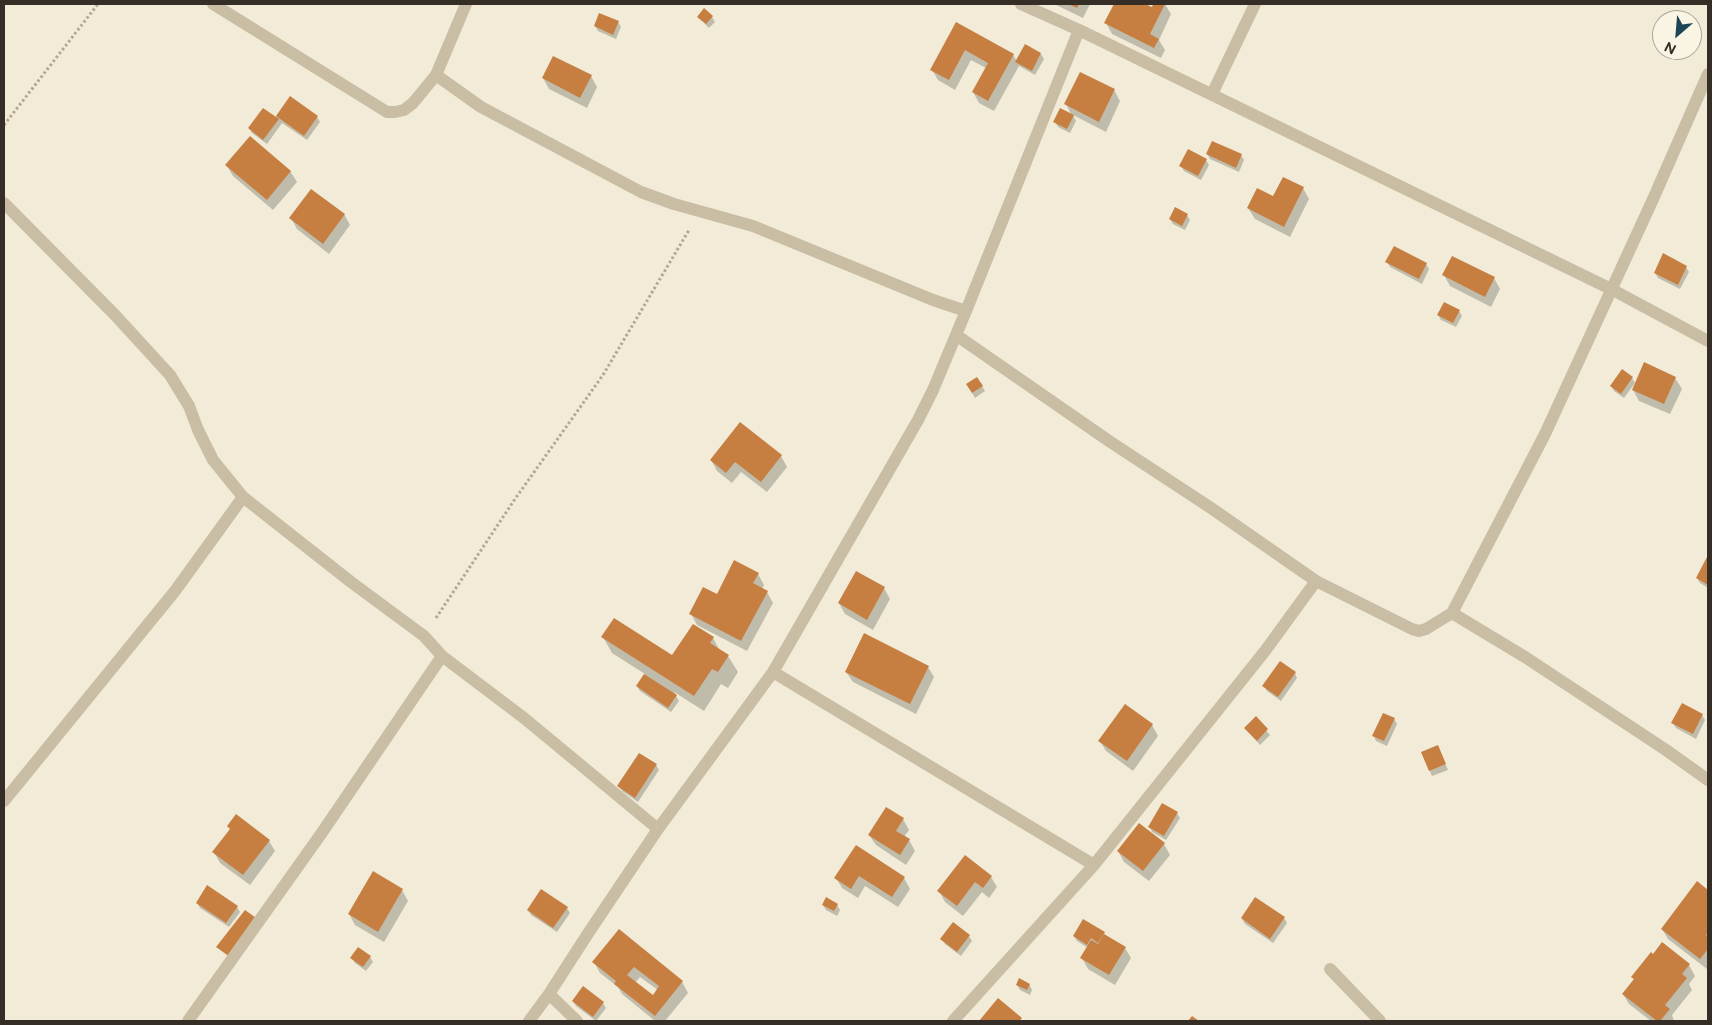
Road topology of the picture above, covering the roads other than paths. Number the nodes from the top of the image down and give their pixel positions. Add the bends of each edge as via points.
1 (213, 4) edge
2 (466, 4) edge
3 (1021, 4) edge
4 (1254, 4) edge
5 (1079, 30) junction
6 (1708, 74) edge
7 (436, 75) junction
8 (1212, 94) junction
9 (4, 202) edge
10 (1611, 289) junction
11 (966, 311) junction
12 (956, 335) junction
13 (1708, 342) edge
14 (243, 498) junction
15 (1316, 581) junction
16 (1452, 614) junction
17 (442, 656) junction
18 (773, 672) junction
19 (1708, 780) edge
20 (4, 801) edge
21 (658, 829) junction
22 (1094, 865) junction
23 (1330, 969) dead end
24 (549, 994) junction
25 (188, 1021) edge
26 (529, 1021) edge
27 (577, 1021) edge
28 (953, 1021) edge
29 (1380, 1021) edge

1 - 7 street via 387,112 404,110
2 - 7 street
3 - 5 street
4 - 8 street
5 - 8 street
5 - 11 street
6 - 10 street
7 - 11 street via 481,107 641,192 753,226
8 - 10 street
9 - 14 street via 170,375 189,406 213,460
10 - 13 street
10 - 16 street via 1545,434
11 - 12 street
12 - 15 street
12 - 18 street via 918,420
14 - 17 street via 424,636
14 - 20 street via 175,591
15 - 16 street via 1419,631
15 - 22 street via 1265,651
16 - 19 street via 1524,657
17 - 21 street via 524,718
17 - 25 street
18 - 21 street
18 - 22 street
21 - 24 street
22 - 28 street
23 - 29 street
24 - 26 street
24 - 27 street

